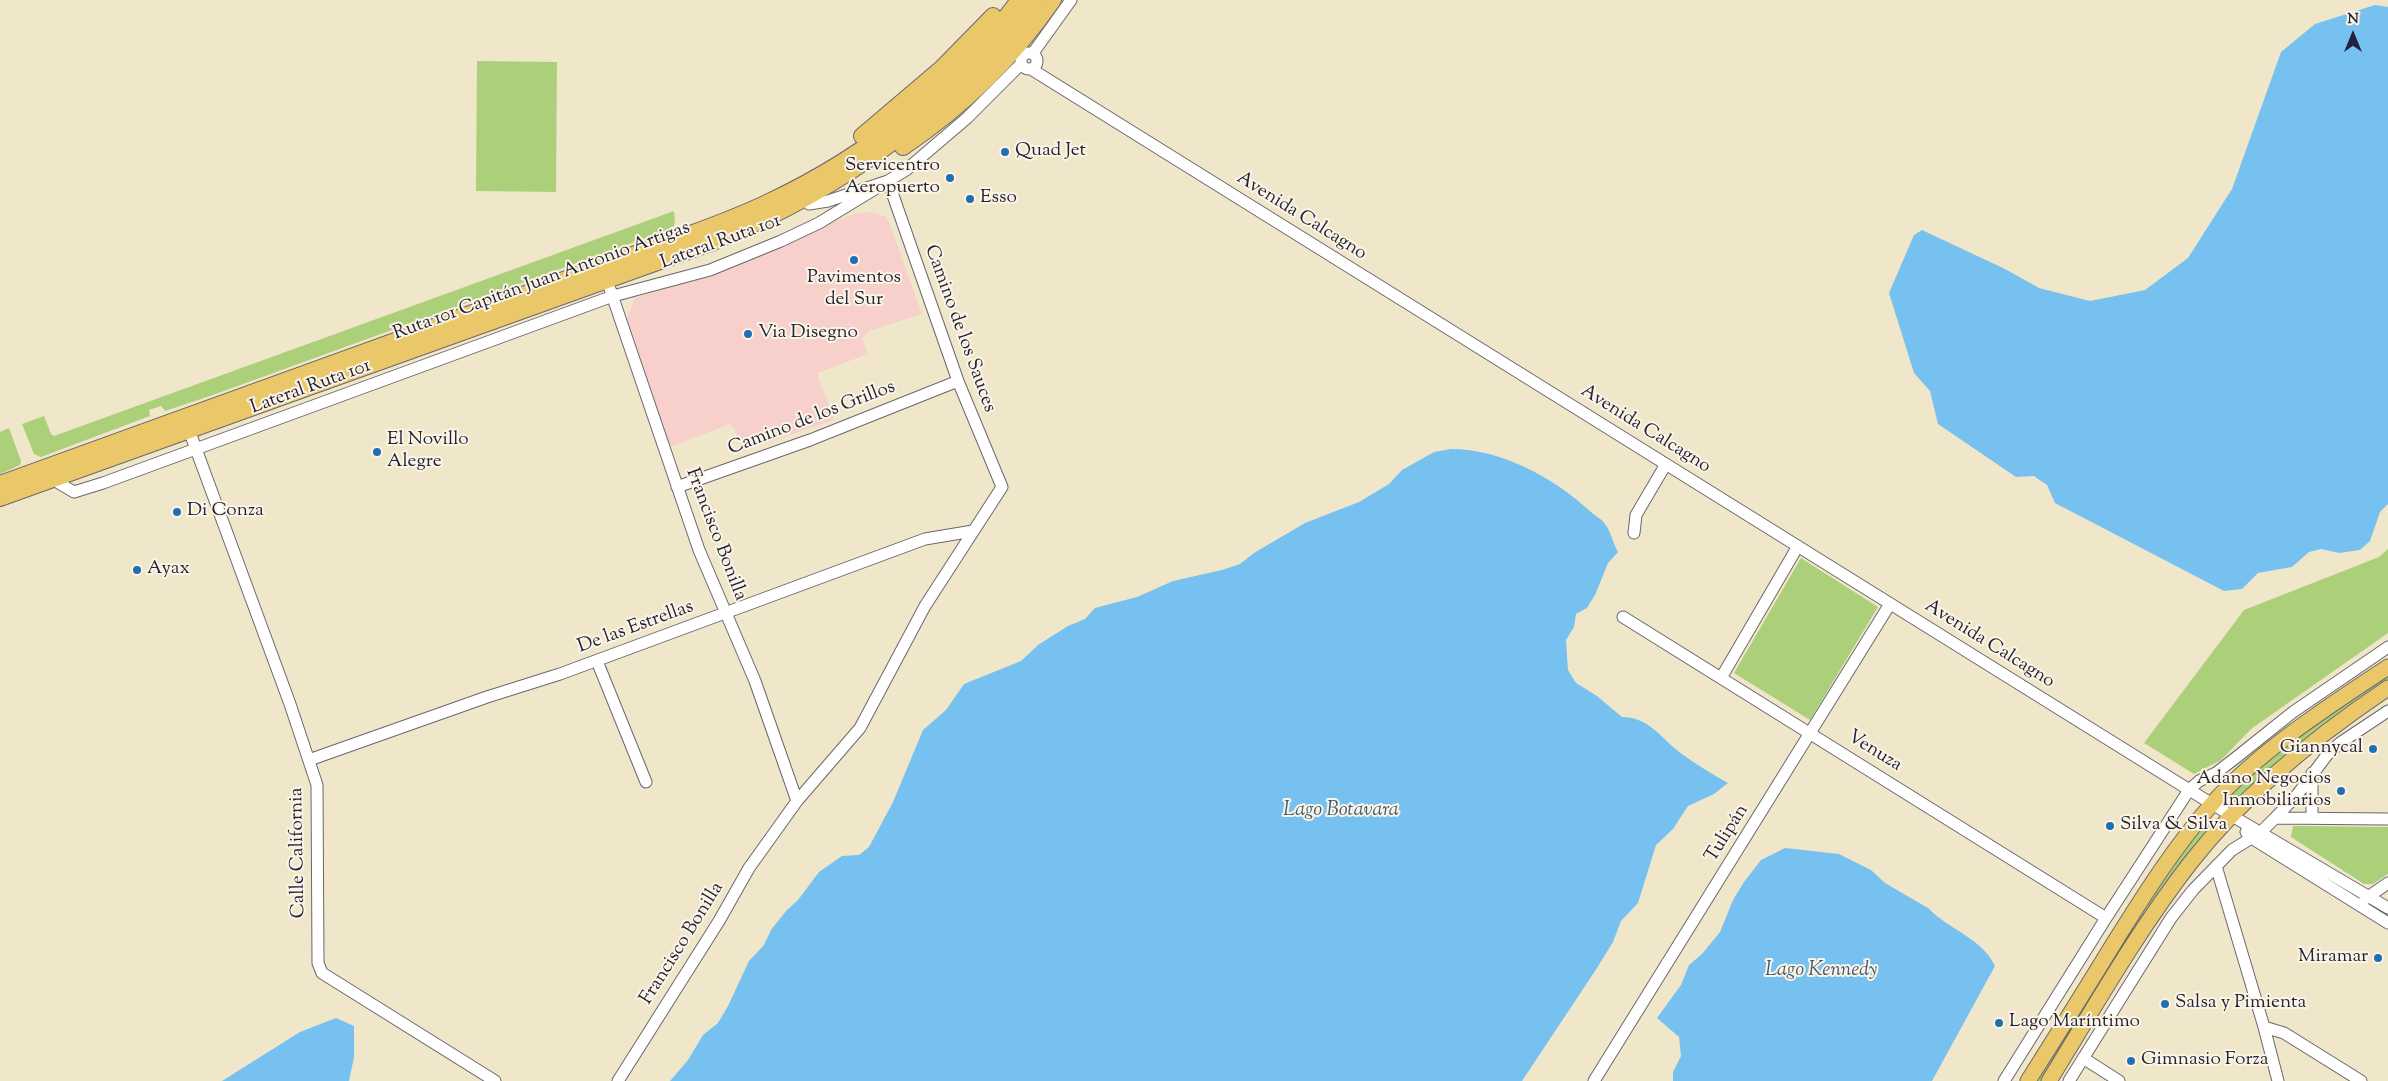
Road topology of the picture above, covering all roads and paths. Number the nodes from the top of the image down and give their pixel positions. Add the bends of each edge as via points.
1 (1006, 0) edge
2 (1019, 0) edge
3 (1035, 0) edge
4 (1053, 0) edge
5 (1071, 0) edge
6 (1032, 68) junction
7 (829, 169) junction
8 (888, 181) junction
9 (809, 204) junction
10 (789, 208) junction
11 (606, 279) junction
12 (613, 296) junction
13 (958, 382) junction
14 (247, 409) junction
15 (267, 422) junction
16 (189, 430) junction
17 (197, 448) junction
18 (1666, 464) junction
19 (52, 480) junction
20 (0, 484) edge
21 (677, 487) junction
22 (1002, 487) joint
23 (0, 498) edge
24 (973, 532) junction
25 (1634, 533) dead end
26 (1798, 546) junction
27 (1890, 604) junction
28 (727, 614) junction
29 (1623, 617) dead end
30 (2388, 647) edge
31 (597, 661) junction
32 (2388, 667) edge
33 (1721, 678) junction
34 (2388, 688) edge
35 (2388, 711) edge
36 (1811, 734) junction
37 (310, 760) junction
38 (2312, 773) junction
39 (646, 782) dead end
40 (2189, 790) junction
41 (796, 801) junction
42 (2212, 804) junction
43 (2231, 816) junction
44 (2312, 817) junction
45 (2275, 818) junction
46 (2388, 819) edge
47 (2261, 832) junction
48 (2250, 837) junction
49 (2216, 866) junction
50 (2388, 882) edge
51 (2369, 896) junction
52 (2359, 905) junction
53 (2388, 908) edge
54 (2106, 918) junction
55 (2388, 923) edge
56 (2264, 1027) junction
57 (2083, 1058) junction
58 (495, 1081) edge
59 (618, 1081) edge
60 (1594, 1081) edge
61 (2004, 1081) edge
62 (2028, 1081) edge
63 (2049, 1081) edge
64 (2069, 1081) edge
65 (2119, 1081) edge
66 (2278, 1081) edge
67 (2361, 1081) edge

1 - 7 highway via 942,68 838,155
2 - 7 highway, Ruta 101 Capitán Juan Antonio Artigas via 974,54 924,100 877,138
3 - 10 highway, Ruta 101 Capitán Juan Antonio Artigas via 974,72 904,134 849,174
4 - 9 highway via 1007,58 958,105 892,154
5 - 6 street, Lateral Ruta 101 via 1033,53 1023,55
6 - 8 street, Lateral Ruta 101
6 - 18 street, Avenida Calcagno
7 - 20 highway, Ruta 101 Capitán Juan Antonio Artigas via 773,201 693,233
8 - 9 street
8 - 12 street, Lateral Ruta 101 via 820,223 744,257 680,279
8 - 13 street, Camino de los Sauces
9 - 10 highway
10 - 11 highway, Ruta 101 Capitán Juan Antonio Artigas via 713,242
11 - 12 street, Francisco Bonilla
11 - 14 highway, Ruta 101 Capitán Juan Antonio Artigas
12 - 15 street, Lateral Ruta 101
12 - 21 street, Francisco Bonilla
13 - 21 street, Camino de los Grillos via 810,440
13 - 22 street, Camino de los Sauces
14 - 15 street
14 - 16 highway, Ruta 101 Capitán Juan Antonio Artigas
15 - 17 street, Lateral Ruta 101
16 - 17 street, Calle California
16 - 19 highway, Ruta 101 Capitán Juan Antonio Artigas
17 - 19 street, Lateral Ruta 101 via 74,492
17 - 37 street, Calle California
18 - 25 street via 1636,515
18 - 26 street, Avenida Calcagno
19 - 23 highway, Ruta 101 Capitán Juan Antonio Artigas
21 - 28 street, Francisco Bonilla via 698,550
22 - 24 street, Francisco Bonilla
24 - 28 street, De las Estrellas via 925,539
24 - 41 street, Francisco Bonilla via 925,606 860,728
26 - 27 street, Avenida Calcagno
26 - 33 street
27 - 36 street, Tulipán
27 - 40 street, Avenida Calcagno
28 - 31 street, De las Estrellas
28 - 41 street, Francisco Bonilla via 755,681
29 - 33 street, Venuza
30 - 40 street via 2293,712 2216,773
31 - 37 street, De las Estrellas
31 - 39 street
32 - 42 main road via 2273,749
33 - 36 street, Venuza
34 - 43 main road via 2287,762
35 - 38 street via 2340,743
36 - 54 street, Venuza
36 - 60 street, Tulipán
37 - 58 street, Calle California via 317,785 318,962 322,973
38 - 44 street
38 - 45 street
40 - 42 street, Avenida Calcagno
40 - 54 street
41 - 59 street, Francisco Bonilla via 750,868
42 - 43 street, Avenida Calcagno
42 - 62 main road via 2139,904
43 - 47 street, Avenida Calcagno
43 - 48 street, Avenida Calcagno
43 - 63 main road via 2171,888
44 - 45 street
44 - 46 street
45 - 47 street
47 - 48 street
47 - 51 street, Avenida Calcagno
48 - 49 street
48 - 52 street, Avenida Calcagno
49 - 56 street
49 - 57 street via 2171,918
50 - 51 street
51 - 52 street
51 - 53 street, Avenida Calcagno
52 - 55 street, Avenida Calcagno
54 - 61 street
56 - 66 street
56 - 67 street via 2284,1033
57 - 64 street
57 - 65 street

